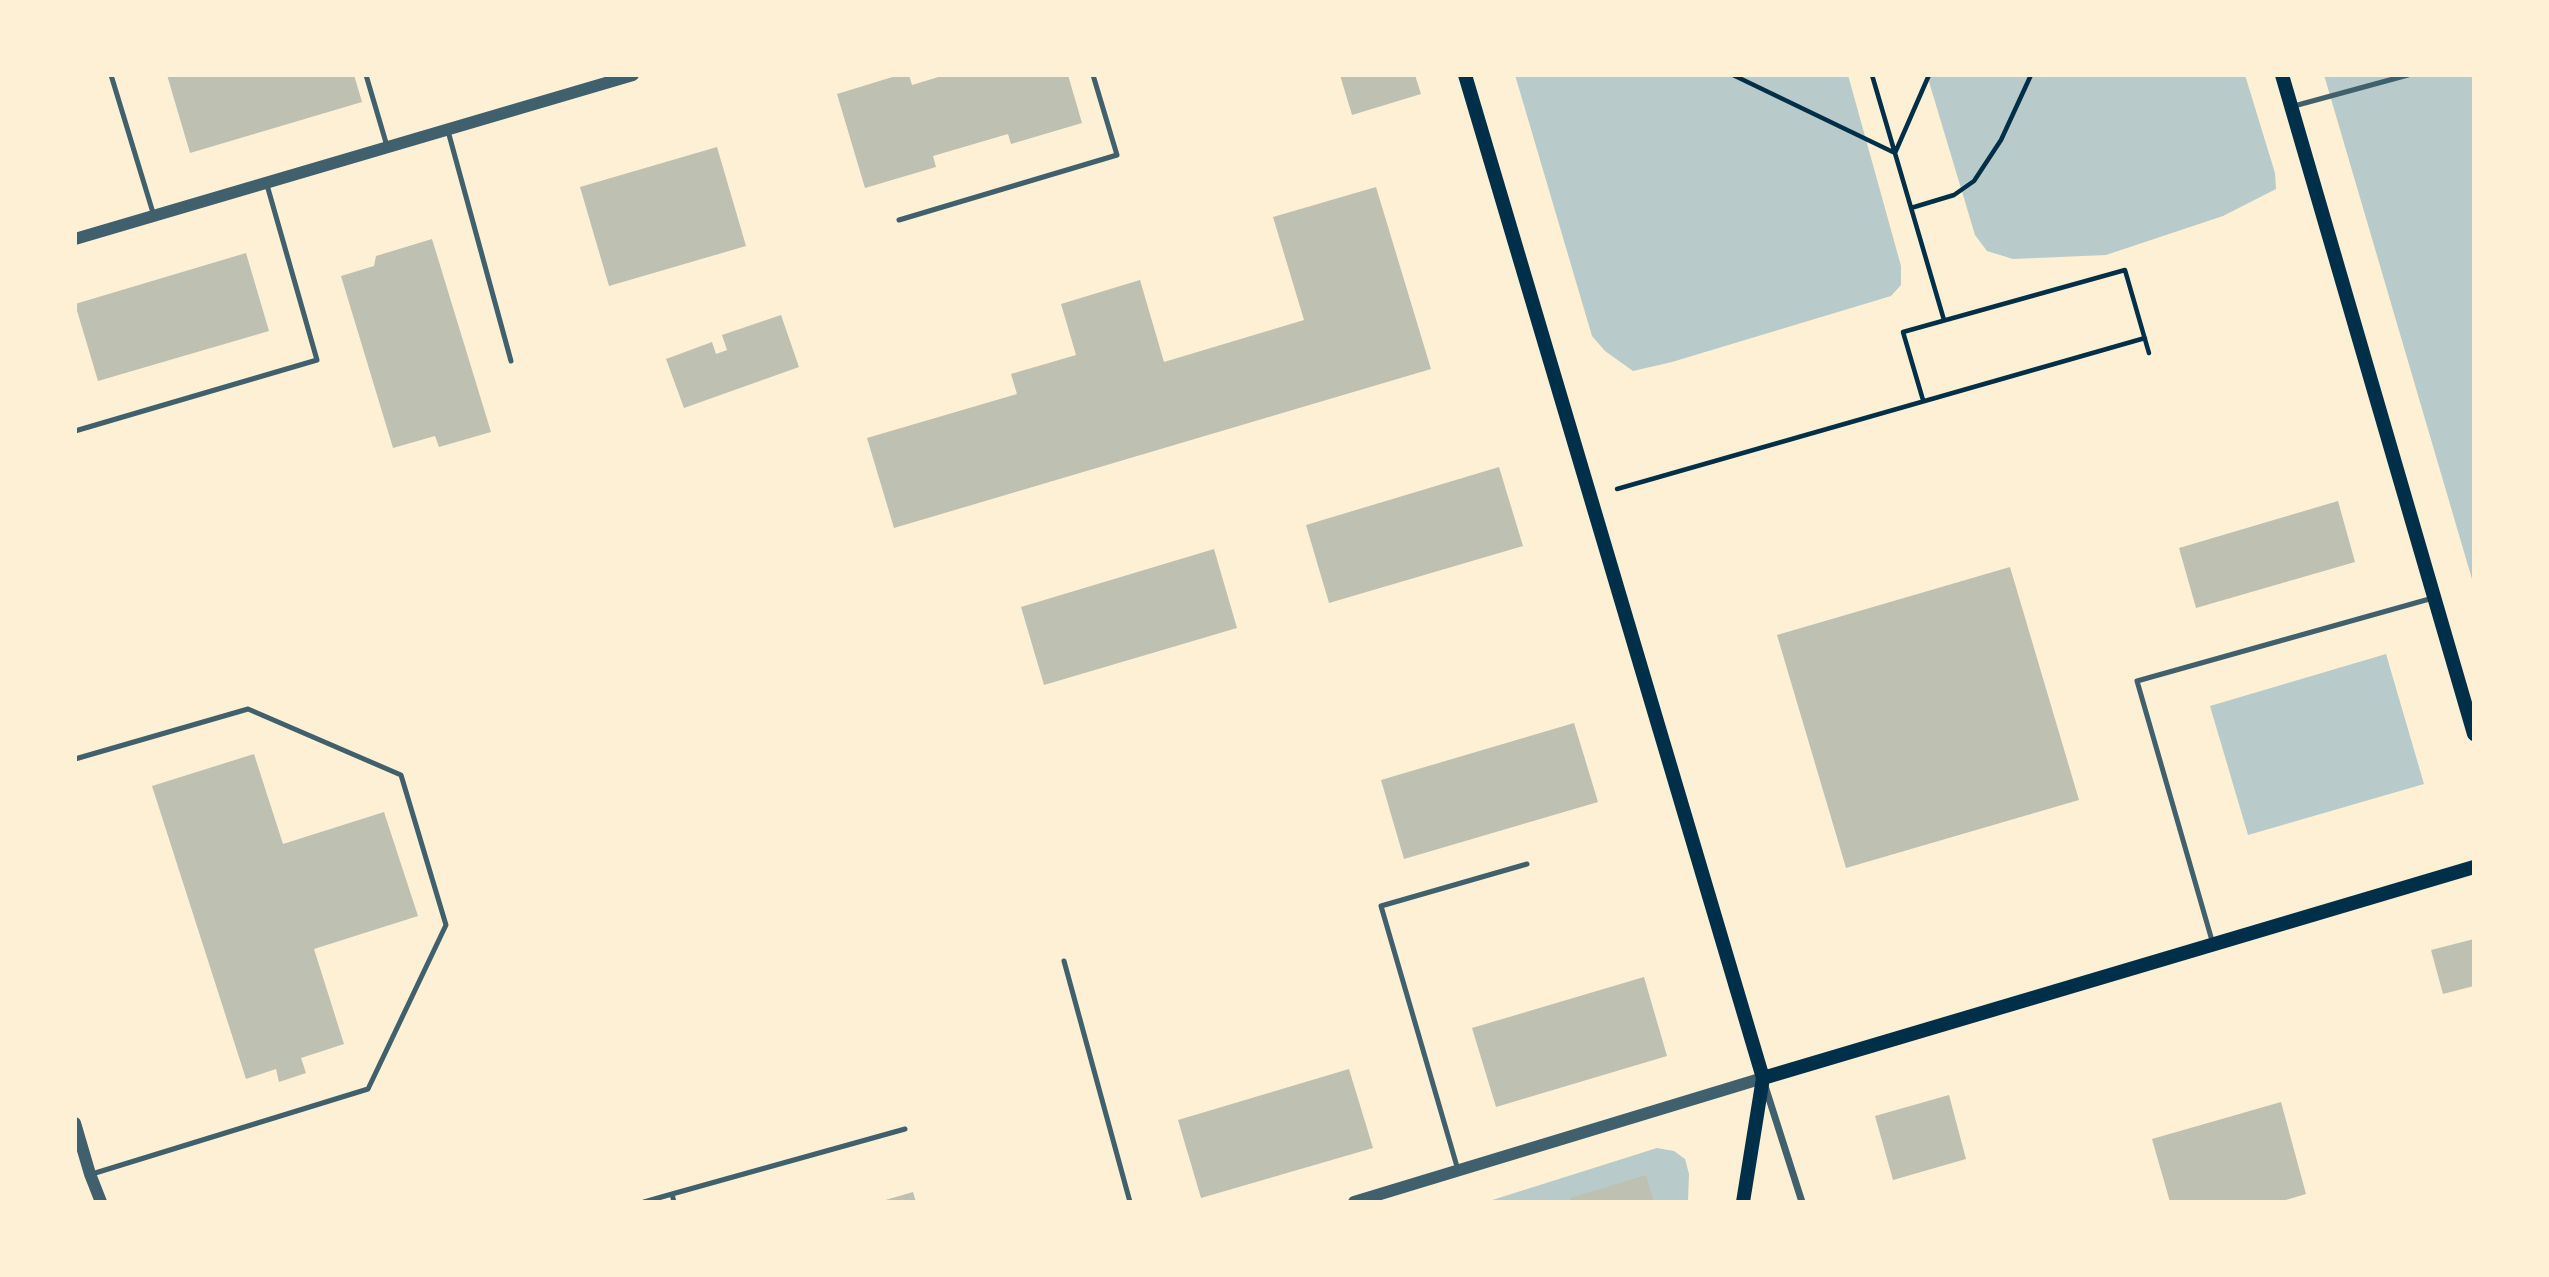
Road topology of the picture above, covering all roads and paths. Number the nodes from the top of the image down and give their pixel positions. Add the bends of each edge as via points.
1 (111, 75) edge
2 (366, 75) edge
3 (634, 75) edge
4 (1093, 75) edge
5 (1465, 75) edge
6 (1733, 75) edge
7 (1872, 75) edge
8 (1929, 75) edge
9 (2031, 75) edge
10 (2282, 75) edge
11 (2408, 75) edge
12 (2291, 107) junction
13 (447, 130) junction
14 (387, 148) junction
15 (1895, 153) junction
16 (267, 183) junction
17 (1911, 208) junction
18 (154, 216) junction
19 (899, 220) dead end
20 (75, 239) edge
21 (1944, 320) junction
22 (2145, 338) junction
23 (2149, 353) dead end
24 (511, 361) dead end
25 (1923, 400) junction
26 (75, 432) edge
27 (1590, 497) junction
28 (2434, 598) junction
29 (2474, 734) edge
30 (75, 759) edge
31 (1527, 864) dead end
32 (2474, 867) edge
33 (2213, 944) junction
34 (1064, 961) dead end
35 (1763, 1079) junction
36 (75, 1123) edge
37 (905, 1129) dead end
38 (1458, 1171) junction
39 (90, 1174) junction
40 (672, 1194) junction
41 (1362, 1201) edge
42 (101, 1202) edge
43 (644, 1202) edge
44 (674, 1202) edge
45 (1130, 1202) edge
46 (1742, 1202) edge
47 (1802, 1202) edge

1 - 18 lane
2 - 14 lane
3 - 13 street
4 - 19 lane via 1117,155
5 - 27 main road
6 - 15 path
7 - 15 path
8 - 15 path
9 - 17 path via 2001,140 1974,181 1954,195
10 - 12 main road
11 - 12 lane
12 - 28 main road
13 - 14 street
13 - 24 lane
14 - 16 street
15 - 17 path
16 - 18 street
16 - 26 lane via 317,360
17 - 21 path
18 - 20 street
21 - 22 path via 2125,270
21 - 25 path via 1903,332
22 - 23 path
22 - 25 path
25 - 27 path
27 - 35 main road
28 - 29 main road
28 - 33 lane via 2137,681
30 - 39 lane via 248,709 401,775 446,925 368,1089
31 - 38 lane via 1381,905
32 - 33 main road
33 - 35 main road
34 - 45 lane
35 - 38 street
35 - 46 main road
35 - 47 street
36 - 39 street
37 - 40 lane
38 - 41 street
39 - 42 street
40 - 43 lane
40 - 44 lane

